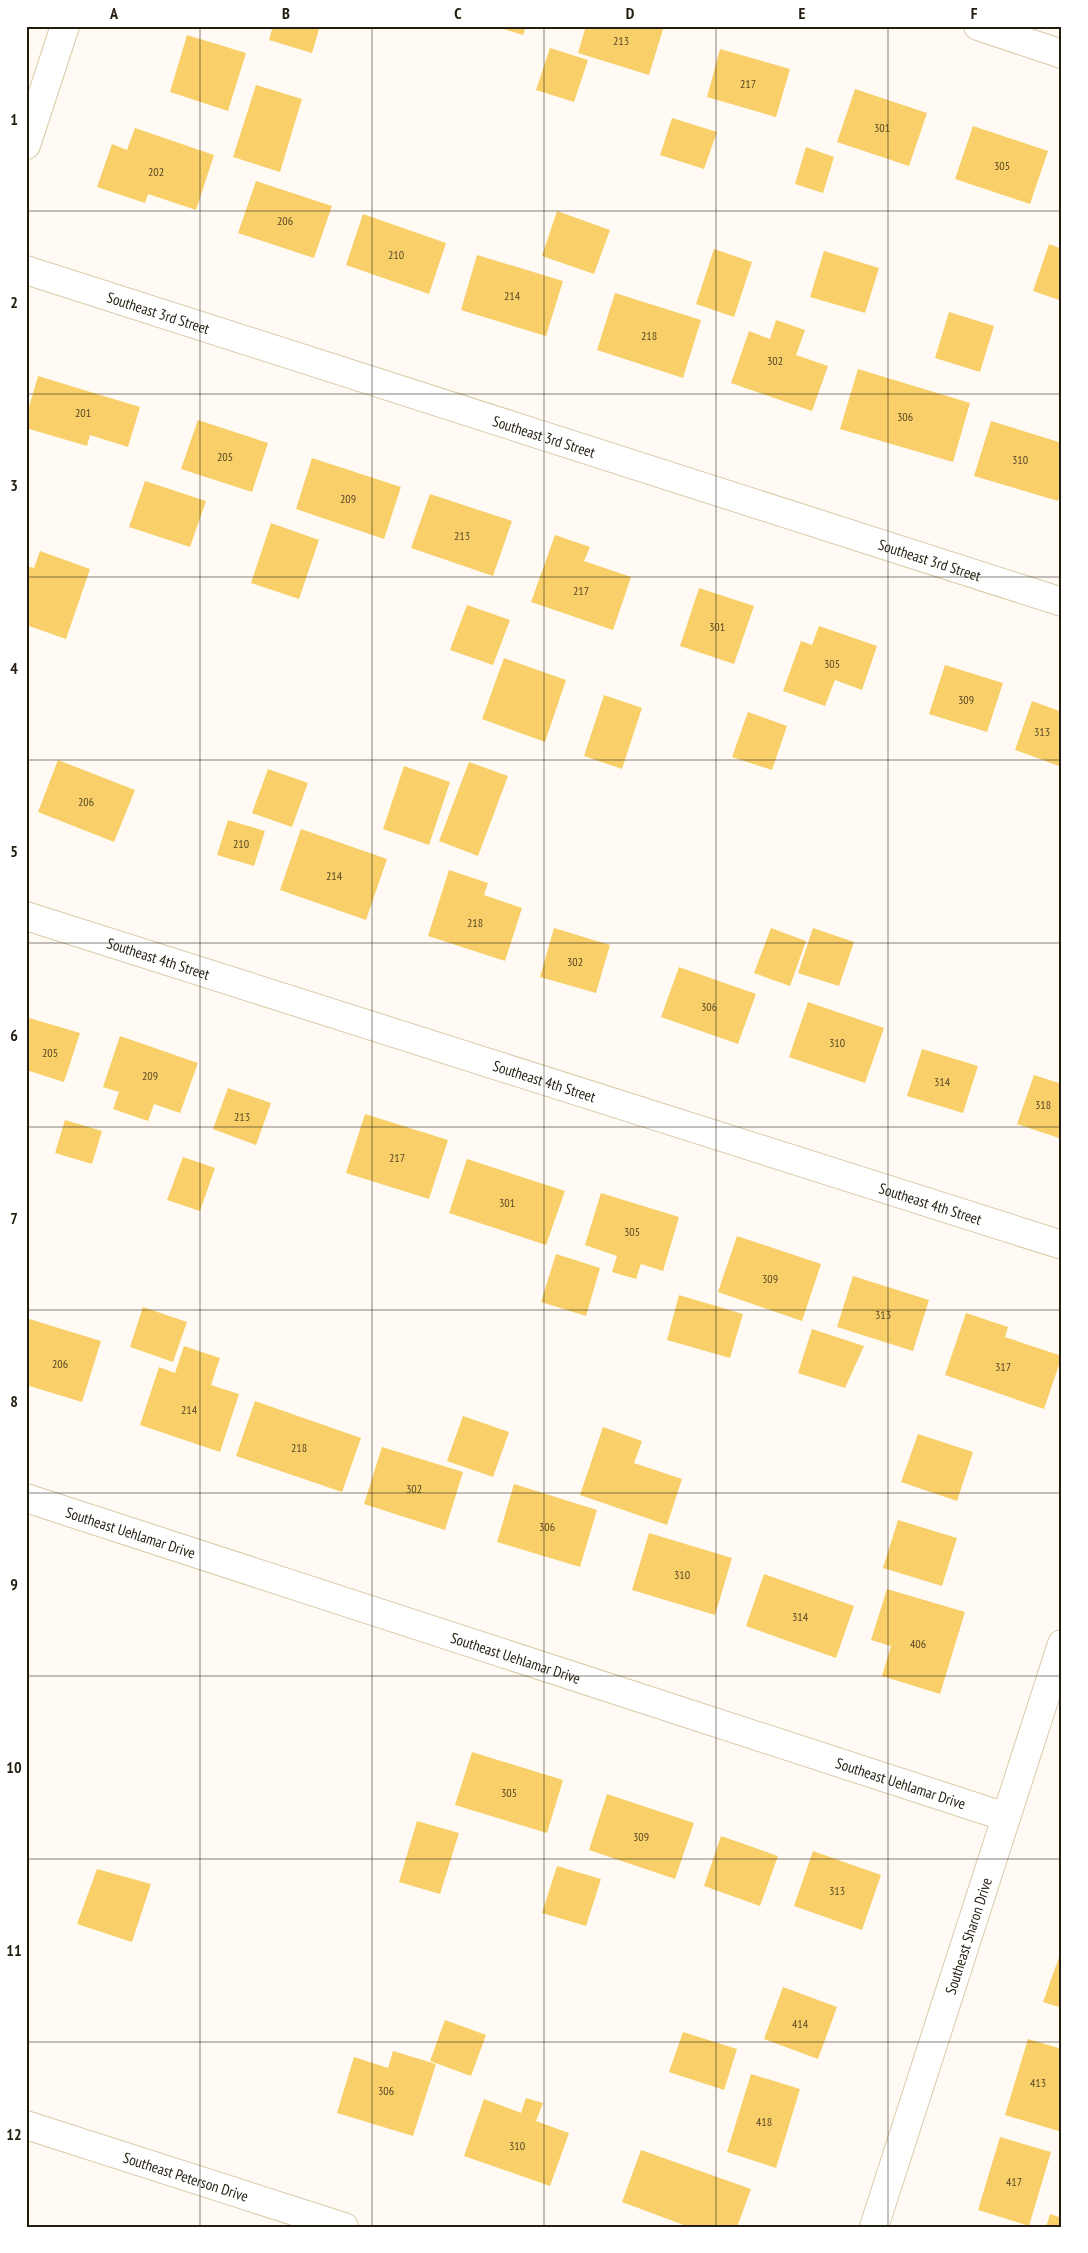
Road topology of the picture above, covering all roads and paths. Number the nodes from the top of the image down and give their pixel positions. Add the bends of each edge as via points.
1 (65, 26) edge
2 (978, 26) edge
3 (1062, 54) edge
4 (26, 145) edge
5 (26, 270) edge
6 (1062, 602) edge
7 (26, 916) edge
8 (1062, 1245) edge
9 (26, 1498) edge
10 (1062, 1644) edge
11 (1006, 1816) junction
12 (26, 2125) edge
13 (344, 2227) edge
14 (874, 2227) edge

1 - 4 street
2 - 3 street
5 - 6 street, Southeast 3rd Street
7 - 8 street, Southeast 4th Street
9 - 11 street, Southeast Uehlamar Drive
10 - 11 street, Southeast Sharon Drive
11 - 14 street, Southeast Sharon Drive
12 - 13 street, Southeast Peterson Drive

